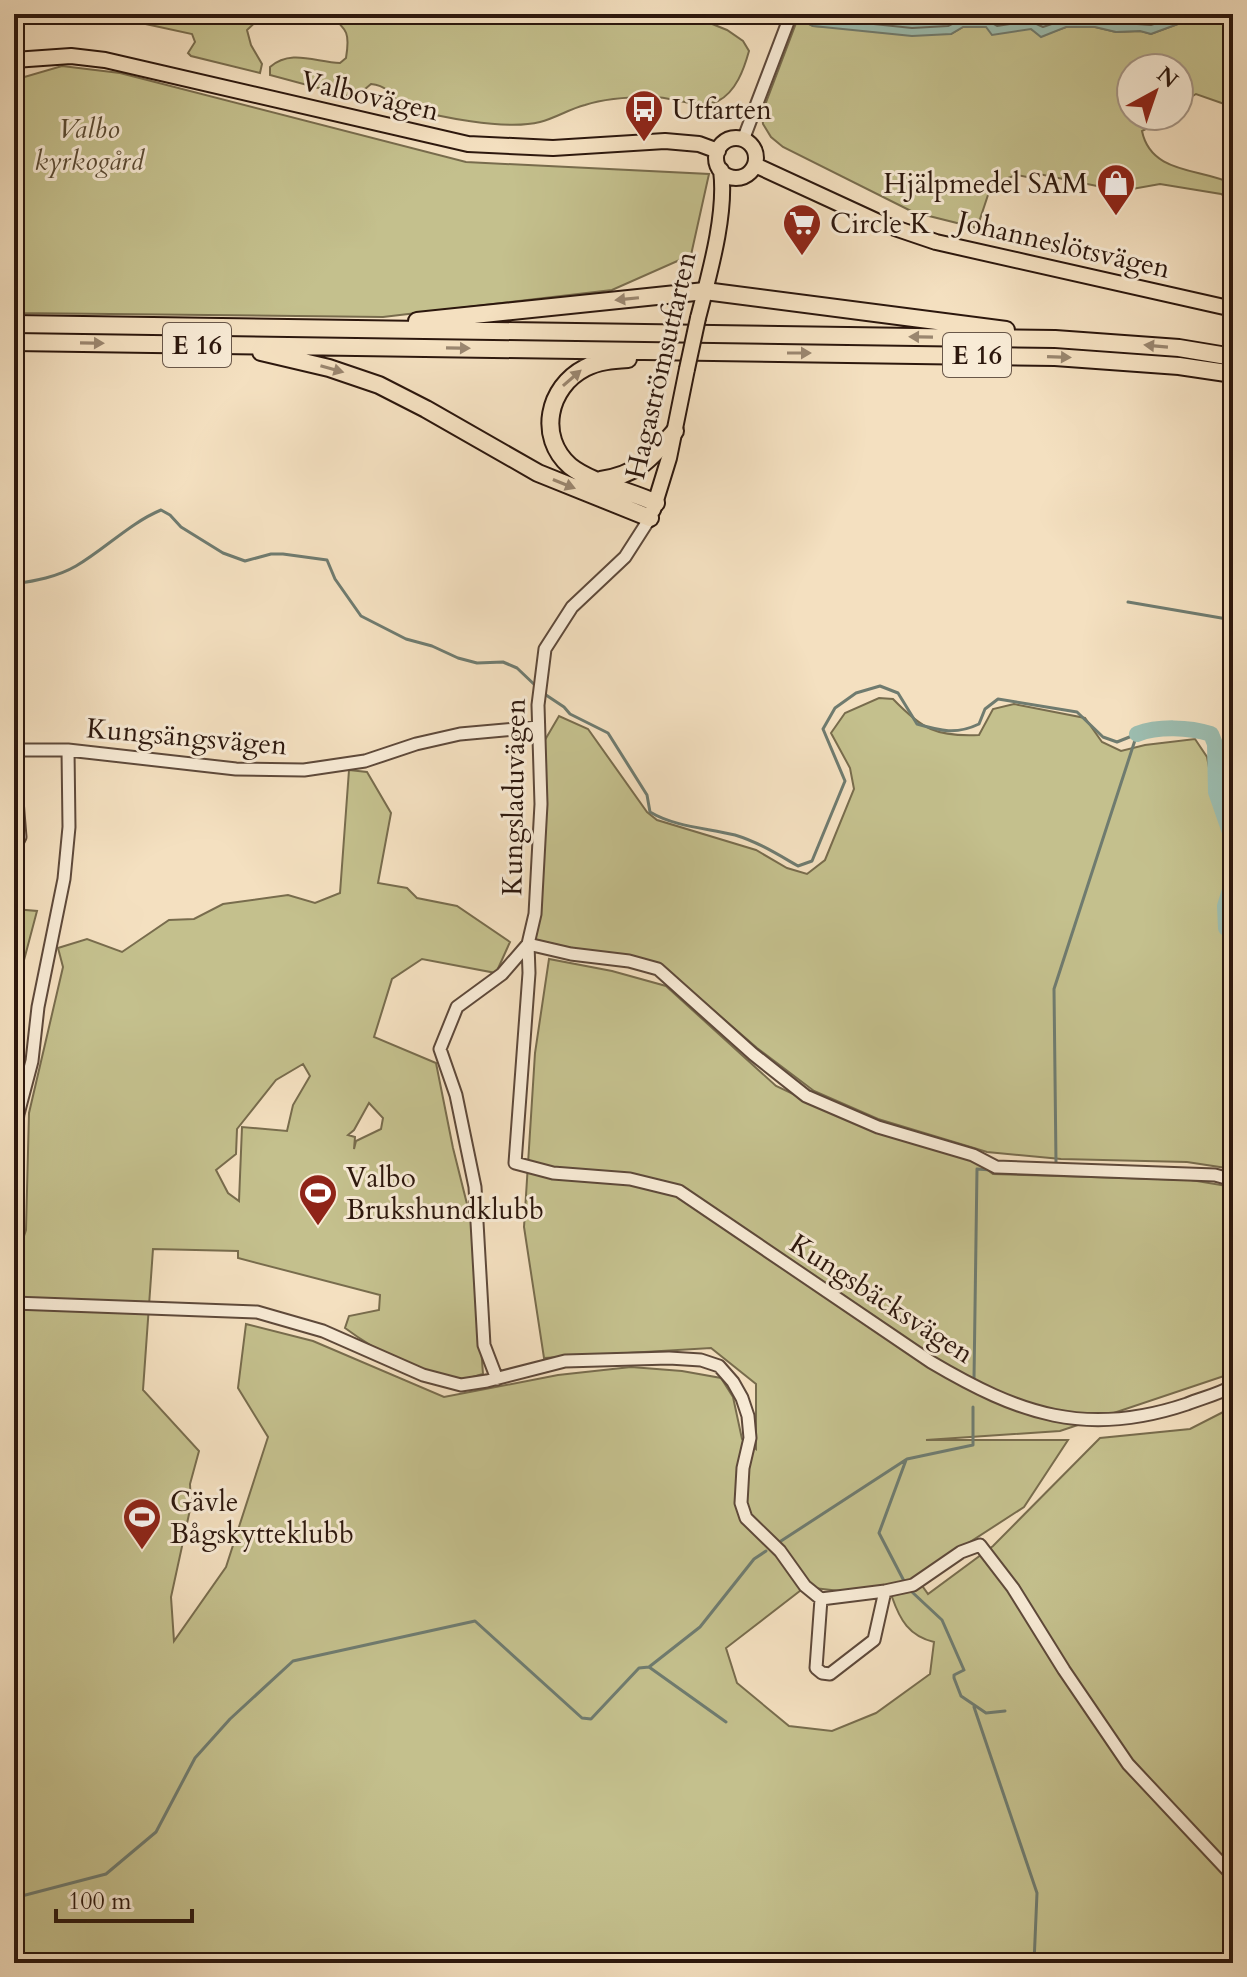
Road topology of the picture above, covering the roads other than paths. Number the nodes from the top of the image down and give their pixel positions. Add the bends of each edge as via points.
1 (791, 14) edge
2 (14, 60) edge
3 (743, 140) junction
4 (718, 151) junction
5 (755, 165) junction
6 (721, 170) junction
7 (742, 177) junction
8 (718, 223) junction
9 (705, 291) junction
10 (1233, 309) edge
11 (14, 324) edge
12 (344, 328) junction
13 (1055, 339) junction
14 (14, 342) edge
15 (228, 345) junction
16 (721, 352) junction
17 (1233, 357) edge
18 (1233, 374) edge
19 (675, 431) junction
20 (600, 480) junction
21 (653, 510) junction
22 (538, 727) junction
23 (14, 750) edge
24 (68, 750) junction
25 (14, 763) edge
26 (14, 849) edge
27 (528, 944) junction
28 (14, 1143) edge
29 (515, 1163) joint
30 (1233, 1180) edge
31 (14, 1303) edge
32 (497, 1379) junction
33 (1233, 1386) edge
34 (885, 1591) junction
35 (821, 1599) junction
36 (1233, 1876) edge

1 - 3 street
2 - 4 main road, Valbovägen via 105,60 468,144 539,148 665,141
3 - 4 main road via 725,142
3 - 5 main road via 755,153
4 - 6 main road, Hagaströmsutfarten
5 - 7 main road, Hagaströmsutfarten
5 - 10 main road, Johanneslötsvägen via 883,224 936,242
6 - 7 main road
6 - 8 main road, Hagaströmsutfarten
7 - 8 main road, Hagaströmsutfarten
8 - 9 main road, Hagaströmsutfarten
9 -> 12 highway
9 - 13 highway
9 - 19 main road, Hagaströmsutfarten, bridge
11 - 12 highway, E 16
13 -> 12 highway, E 16
17 -> 13 highway, E 16
14 -> 15 highway, E 16
15 -> 16 highway, E 16
15 -> 21 highway via 379,385 538,473
16 -> 18 highway, E 16 via 1055,357
20 -> 16 highway via 570,465 554,444 552,405 565,383 598,363
19 - 20 highway via 640,468
19 - 21 main road, Hagaströmsutfarten
20 - 21 highway
21 - 22 street, Kungsladuvägen via 625,557 572,607 545,649
22 - 24 street, Kungsängsvägen via 460,734 365,761 304,770 236,769
22 - 27 street, Kungsladuvägen via 539,871
23 - 24 street, Kungsängsvägen
24 - 28 street, Kungsängsvägen via 64,879
25 - 26 street via 20,837
27 - 29 street, Kungsladuvägen
27 - 30 street via 658,969 806,1096 996,1167 1215,1175
27 - 32 street via 502,974 457,1007 440,1049 456,1095 475,1187 484,1345
29 - 33 street, Kungsbäcksvägen via 679,1191 931,1362 1016,1406 1087,1420 1119,1420 1150,1416
31 - 32 street via 257,1312 323,1331 433,1378 461,1385
32 - 35 street via 565,1361 595,1359 669,1358 719,1366 733,1382 748,1416 741,1503 746,1518
34 - 35 street
34 - 35 street via 874,1640 830,1674 816,1668
34 - 36 street via 913,1585 980,1545 1128,1764

